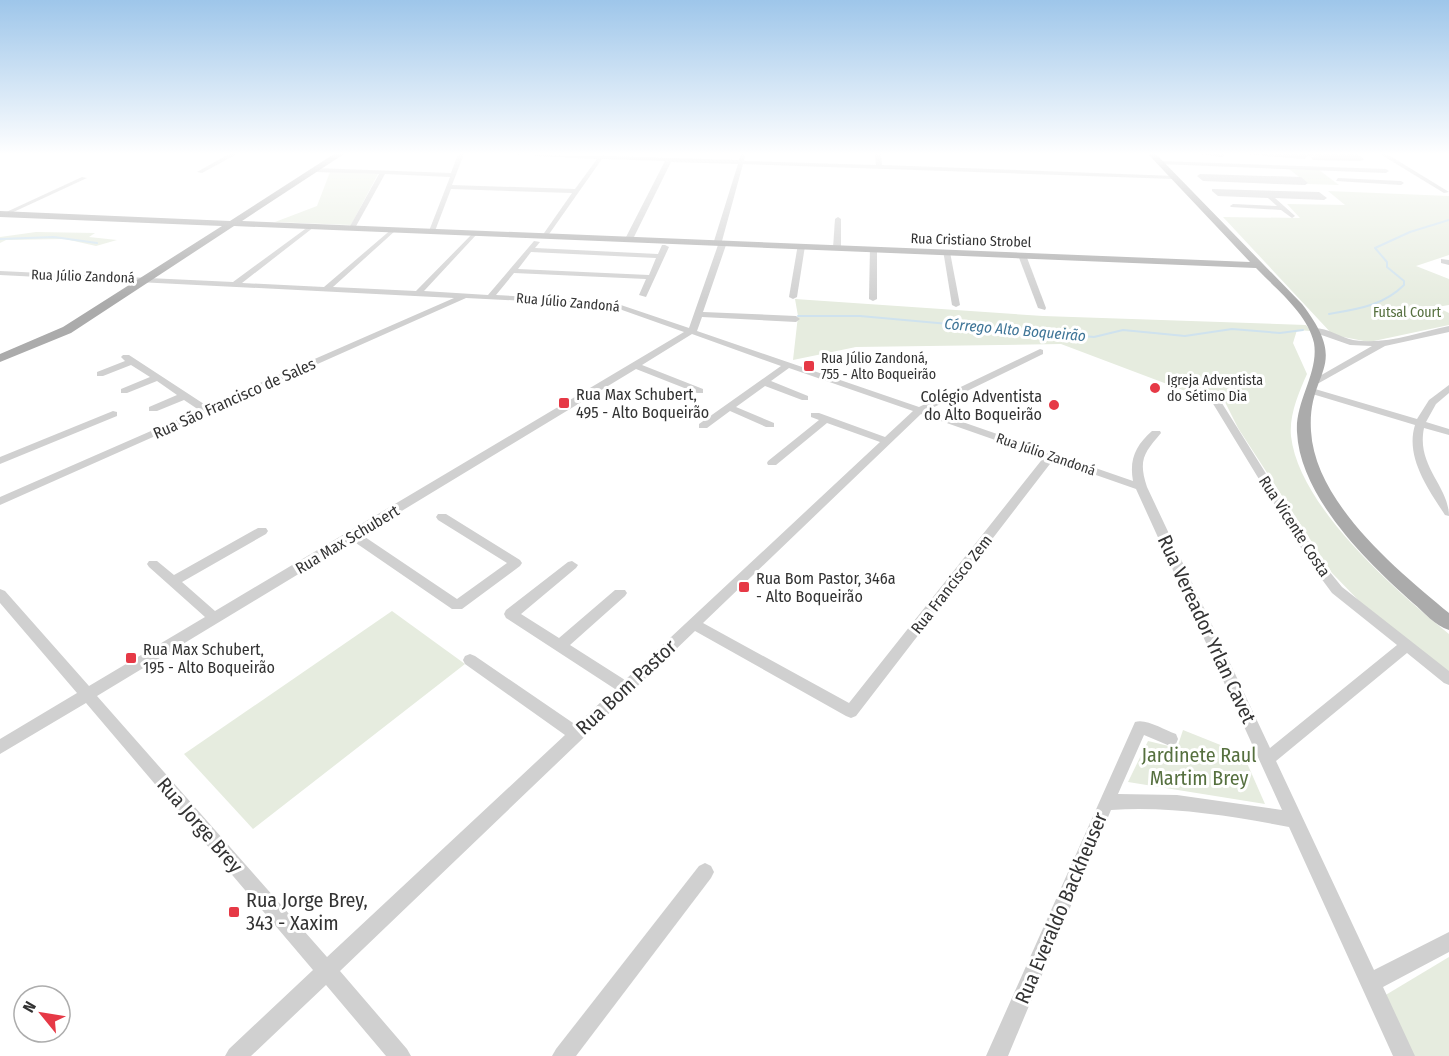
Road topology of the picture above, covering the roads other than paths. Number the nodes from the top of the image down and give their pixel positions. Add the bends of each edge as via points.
1 (26, 203) edge
2 (264, 203) edge
3 (366, 203) edge
4 (443, 203) edge
5 (568, 203) edge
6 (647, 203) edge
7 (729, 203) edge
8 (1199, 203) edge
9 (1278, 203) edge
10 (1233, 206) dead end
11 (1283, 208) junction
12 (2, 214) edge
13 (1292, 216) dead end
14 (838, 219) dead end
15 (233, 223) junction
16 (312, 226) junction
17 (352, 228) junction
18 (393, 230) junction
19 (432, 231) junction
20 (475, 233) junction
21 (545, 236) junction
22 (629, 239) junction
23 (536, 242) dead end
24 (720, 243) junction
25 (801, 246) junction
26 (665, 247) dead end
27 (837, 248) junction
28 (873, 249) junction
29 (530, 250) junction
30 (946, 252) junction
31 (1022, 255) junction
32 (661, 256) junction
33 (1258, 265) junction
34 (515, 271) junction
35 (0, 273) edge
36 (651, 277) junction
37 (148, 278) junction
38 (505, 278) junction
39 (236, 283) junction
40 (327, 288) junction
41 (419, 292) junction
42 (469, 295) junction
43 (481, 295) junction
44 (643, 295) dead end
45 (491, 296) junction
46 (793, 297) dead end
47 (873, 299) dead end
48 (956, 305) dead end
49 (1042, 308) dead end
50 (700, 314) junction
51 (796, 320) dead end
52 (1449, 329) edge
53 (693, 330) junction
54 (1316, 330) junction
55 (1382, 344) junction
56 (1040, 352) dead end
57 (0, 358) edge
58 (789, 364) junction
59 (635, 365) junction
60 (100, 374) dead end
61 (158, 378) junction
62 (764, 382) junction
63 (1314, 386) junction
64 (1449, 388) edge
65 (700, 391) dead end
66 (124, 392) dead end
67 (184, 396) junction
68 (806, 398) dead end
69 (1217, 402) dead end
70 (729, 407) junction
71 (153, 409) dead end
72 (206, 410) junction
73 (920, 410) junction
74 (113, 414) dead end
75 (1419, 423) junction
76 (770, 425) dead end
77 (703, 426) dead end
78 (1449, 432) edge
79 (1156, 433) dead end
80 (887, 441) junction
81 (1051, 456) junction
82 (0, 461) edge
83 (771, 463) dead end
84 (1141, 487) junction
85 (0, 501) edge
86 (1449, 512) edge
87 (442, 517) dead end
88 (262, 531) dead end
89 (353, 535) junction
90 (153, 564) dead end
91 (572, 566) dead end
92 (173, 581) junction
93 (620, 593) dead end
94 (0, 594) edge
95 (215, 618) junction
96 (1449, 623) edge
97 (693, 624) junction
98 (560, 645) junction
99 (1407, 645) junction
100 (470, 660) dead end
101 (1449, 679) edge
102 (626, 688) junction
103 (87, 694) junction
104 (576, 734) junction
105 (1170, 739) dead end
106 (0, 747) edge
107 (1267, 759) junction
108 (1106, 803) junction
109 (1295, 820) junction
110 (705, 872) dead end
111 (1449, 942) edge
112 (326, 971) junction
113 (1370, 983) junction
114 (236, 1056) edge
115 (399, 1056) edge
116 (563, 1056) edge
117 (997, 1056) edge
118 (1404, 1056) edge

1 - 12 street
2 - 15 main road
3 - 17 street
4 - 19 street
5 - 21 street
6 - 22 street
7 - 24 street
8 - 33 main road
9 - 11 street
10 - 11 street
11 - 13 street
12 - 15 main road, Rua Cristiano Strobel
14 - 27 street
15 - 16 main road, Rua Cristiano Strobel
15 - 37 main road
16 - 17 main road, Rua Cristiano Strobel
16 - 39 street
17 - 18 main road, Rua Cristiano Strobel
18 - 19 main road, Rua Cristiano Strobel
18 - 40 street
19 - 20 main road, Rua Cristiano Strobel
20 - 21 main road, Rua Cristiano Strobel
20 - 41 street
21 - 22 main road, Rua Cristiano Strobel
22 - 24 main road, Rua Cristiano Strobel
23 - 29 street
24 - 25 main road, Rua Cristiano Strobel
24 - 50 street
25 - 27 main road, Rua Cristiano Strobel
25 - 46 street
26 - 32 street
27 - 28 main road, Rua Cristiano Strobel
28 - 30 main road, Rua Cristiano Strobel
28 - 47 street
29 - 32 street
29 - 34 street
30 - 31 main road, Rua Cristiano Strobel
30 - 48 street
31 - 33 main road, Rua Cristiano Strobel
31 - 49 street
32 - 36 street
33 - 54 main road
34 - 36 street
34 - 38 street
35 - 37 street, Rua Júlio Zandoná
36 - 44 street
37 - 39 street, Rua Júlio Zandoná
37 - 57 main road via 67,330
38 - 43 street via 490,284
38 - 45 street
39 - 40 street, Rua Júlio Zandoná
40 - 41 street, Rua Júlio Zandoná
41 - 42 street, Rua Júlio Zandoná
42 - 43 street, Rua Júlio Zandoná
42 - 72 street, Rua São Francisco de Sales
43 - 45 street, Rua Júlio Zandoná
45 - 53 street, Rua Júlio Zandoná via 609,303
50 - 51 street
50 - 53 street
52 - 55 street
53 - 58 street, Rua Júlio Zandoná
53 - 59 street, Rua Max Schubert
54 - 55 street via 1350,342
54 - 63 main road via 1322,357
55 - 63 street
56 - 73 street, Rua Bom Pastor
58 - 62 street
58 - 73 street, Rua Júlio Zandoná
59 - 65 street
59 - 89 street, Rua Max Schubert
60 - 61 street via 129,359
61 - 66 street
61 - 67 street
62 - 68 street
62 - 70 street
63 - 75 street
63 - 96 main road via 1305,414 1304,434 1313,465 1331,500 1375,556
64 - 75 street via 1434,400
67 - 71 street
67 - 72 street
69 - 99 street, Rua Vicente Costa via 1326,577
70 - 76 street
70 - 77 street
72 - 85 street, Rua São Francisco de Sales
73 - 80 street, Rua Bom Pastor
73 - 81 street, Rua Júlio Zandoná
74 - 82 street
75 - 78 street
75 - 86 street via 1421,460
79 - 84 street, Rua Vereador Yrlan Cavet via 1138,452 1136,471
80 - 83 street via 821,416
80 - 97 street, Rua Bom Pastor
81 - 84 street, Rua Júlio Zandoná
81 - 97 street, Rua Francisco Zem via 851,712
84 - 107 street, Rua Vereador Yrlan Cavet
87 - 89 street via 516,563 457,606
88 - 92 street
89 - 95 street, Rua Max Schubert
90 - 92 street
91 - 98 street via 511,614
92 - 95 street
93 - 98 street
94 - 103 street, Rua Jorge Brey
95 - 103 street, Rua Max Schubert
97 - 102 street, Rua Bom Pastor
98 - 102 street
99 - 101 street, Rua Vicente Costa
99 - 107 street
100 - 104 street
102 - 104 street, Rua Bom Pastor
103 - 106 street, Rua Max Schubert
103 - 112 street, Rua Jorge Brey
104 - 112 street, Rua Bom Pastor
105 - 108 street via 1140,727
107 - 109 street, Rua Vereador Yrlan Cavet
108 - 109 street, Rua Everaldo Backheuser via 1174,800
108 - 117 street, Rua Everaldo Backheuser
109 - 113 street, Rua Vereador Yrlan Cavet
110 - 116 street
111 - 113 street
112 - 114 street, Rua Bom Pastor
112 - 115 street, Rua Jorge Brey
113 - 118 street, Rua Vereador Yrlan Cavet

